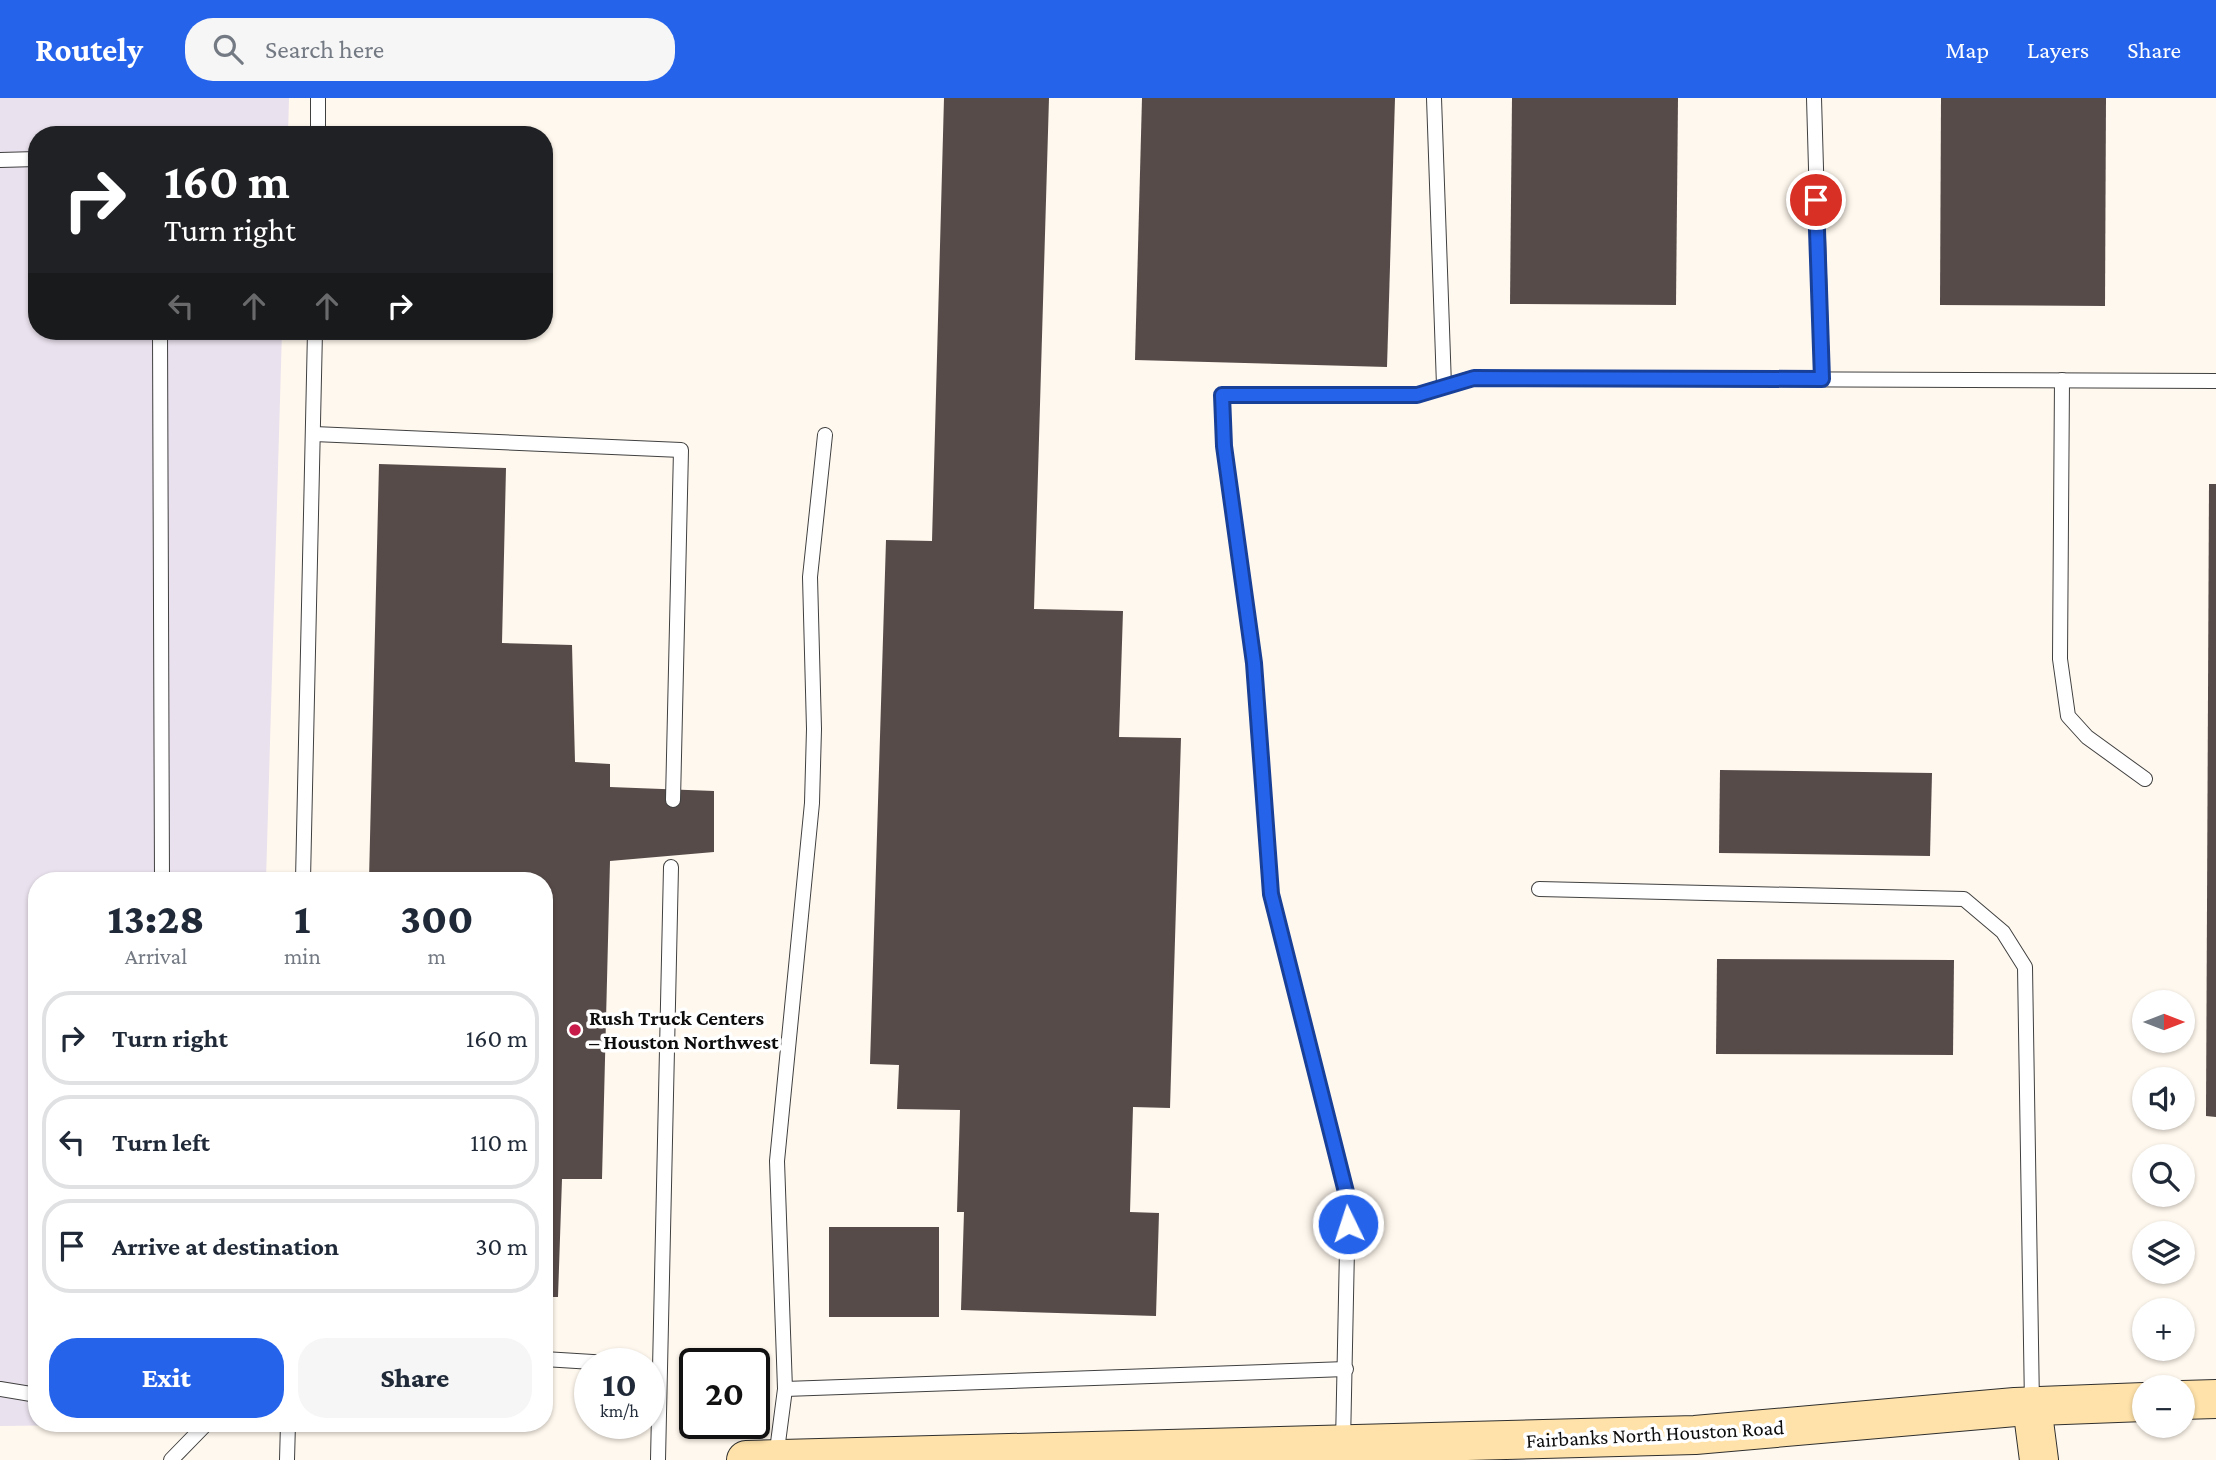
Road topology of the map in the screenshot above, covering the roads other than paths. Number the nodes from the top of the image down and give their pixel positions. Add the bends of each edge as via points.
1 (318, 98) edge
2 (1434, 98) edge
3 (1814, 98) edge
4 (318, 126) edge
5 (28, 159) edge
6 (0, 160) edge
7 (160, 340) edge
8 (316, 340) edge
9 (1822, 379) junction
10 (2063, 380) junction
11 (2216, 381) edge
12 (1444, 386) junction
13 (314, 434) junction
14 (825, 435) dead end
15 (2145, 779) dead end
16 (673, 800) dead end
17 (671, 867) dead end
18 (162, 872) edge
19 (303, 872) edge
20 (1539, 889) dead end
21 (655, 1348) edge
22 (553, 1360) edge
23 (574, 1361) edge
24 (1346, 1369) junction
25 (0, 1389) edge
26 (785, 1389) junction
27 (28, 1394) edge
28 (2216, 1399) edge
29 (2195, 1400) edge
30 (2132, 1402) edge
31 (2032, 1406) junction
32 (197, 1432) edge
33 (288, 1432) edge
34 (657, 1439) edge
35 (1343, 1452) edge
36 (171, 1460) edge
37 (287, 1460) edge
38 (658, 1460) edge
39 (746, 1460) edge
40 (775, 1460) edge
41 (2039, 1460) edge

1 - 4 lane
2 - 12 lane
3 - 9 lane
5 - 6 lane
7 - 18 lane
8 - 13 lane
9 - 10 lane
9 - 12 lane via 1474,378
10 - 11 lane
10 - 15 lane via 2060,659 2068,716 2087,737
12 - 24 lane via 1417,395 1222,395 1224,446 1254,663 1271,894 1348,1200
13 - 16 lane via 681,450
13 - 19 lane
14 - 26 lane via 810,577 811,803 777,1161
17 - 21 lane
20 - 31 lane via 1964,899 2003,932 2025,967
22 - 23 lane
24 - 26 lane
24 - 35 lane
25 - 27 lane
26 - 40 lane
28 - 29 main road
30 - 31 main road, Fairbanks North Houston Road
31 - 35 main road, Fairbanks North Houston Road via 1695,1435
31 - 41 main road
32 - 36 lane
33 - 37 lane
34 - 38 lane
35 - 40 main road, Fairbanks North Houston Road
39 - 40 main road, Fairbanks North Houston Road

